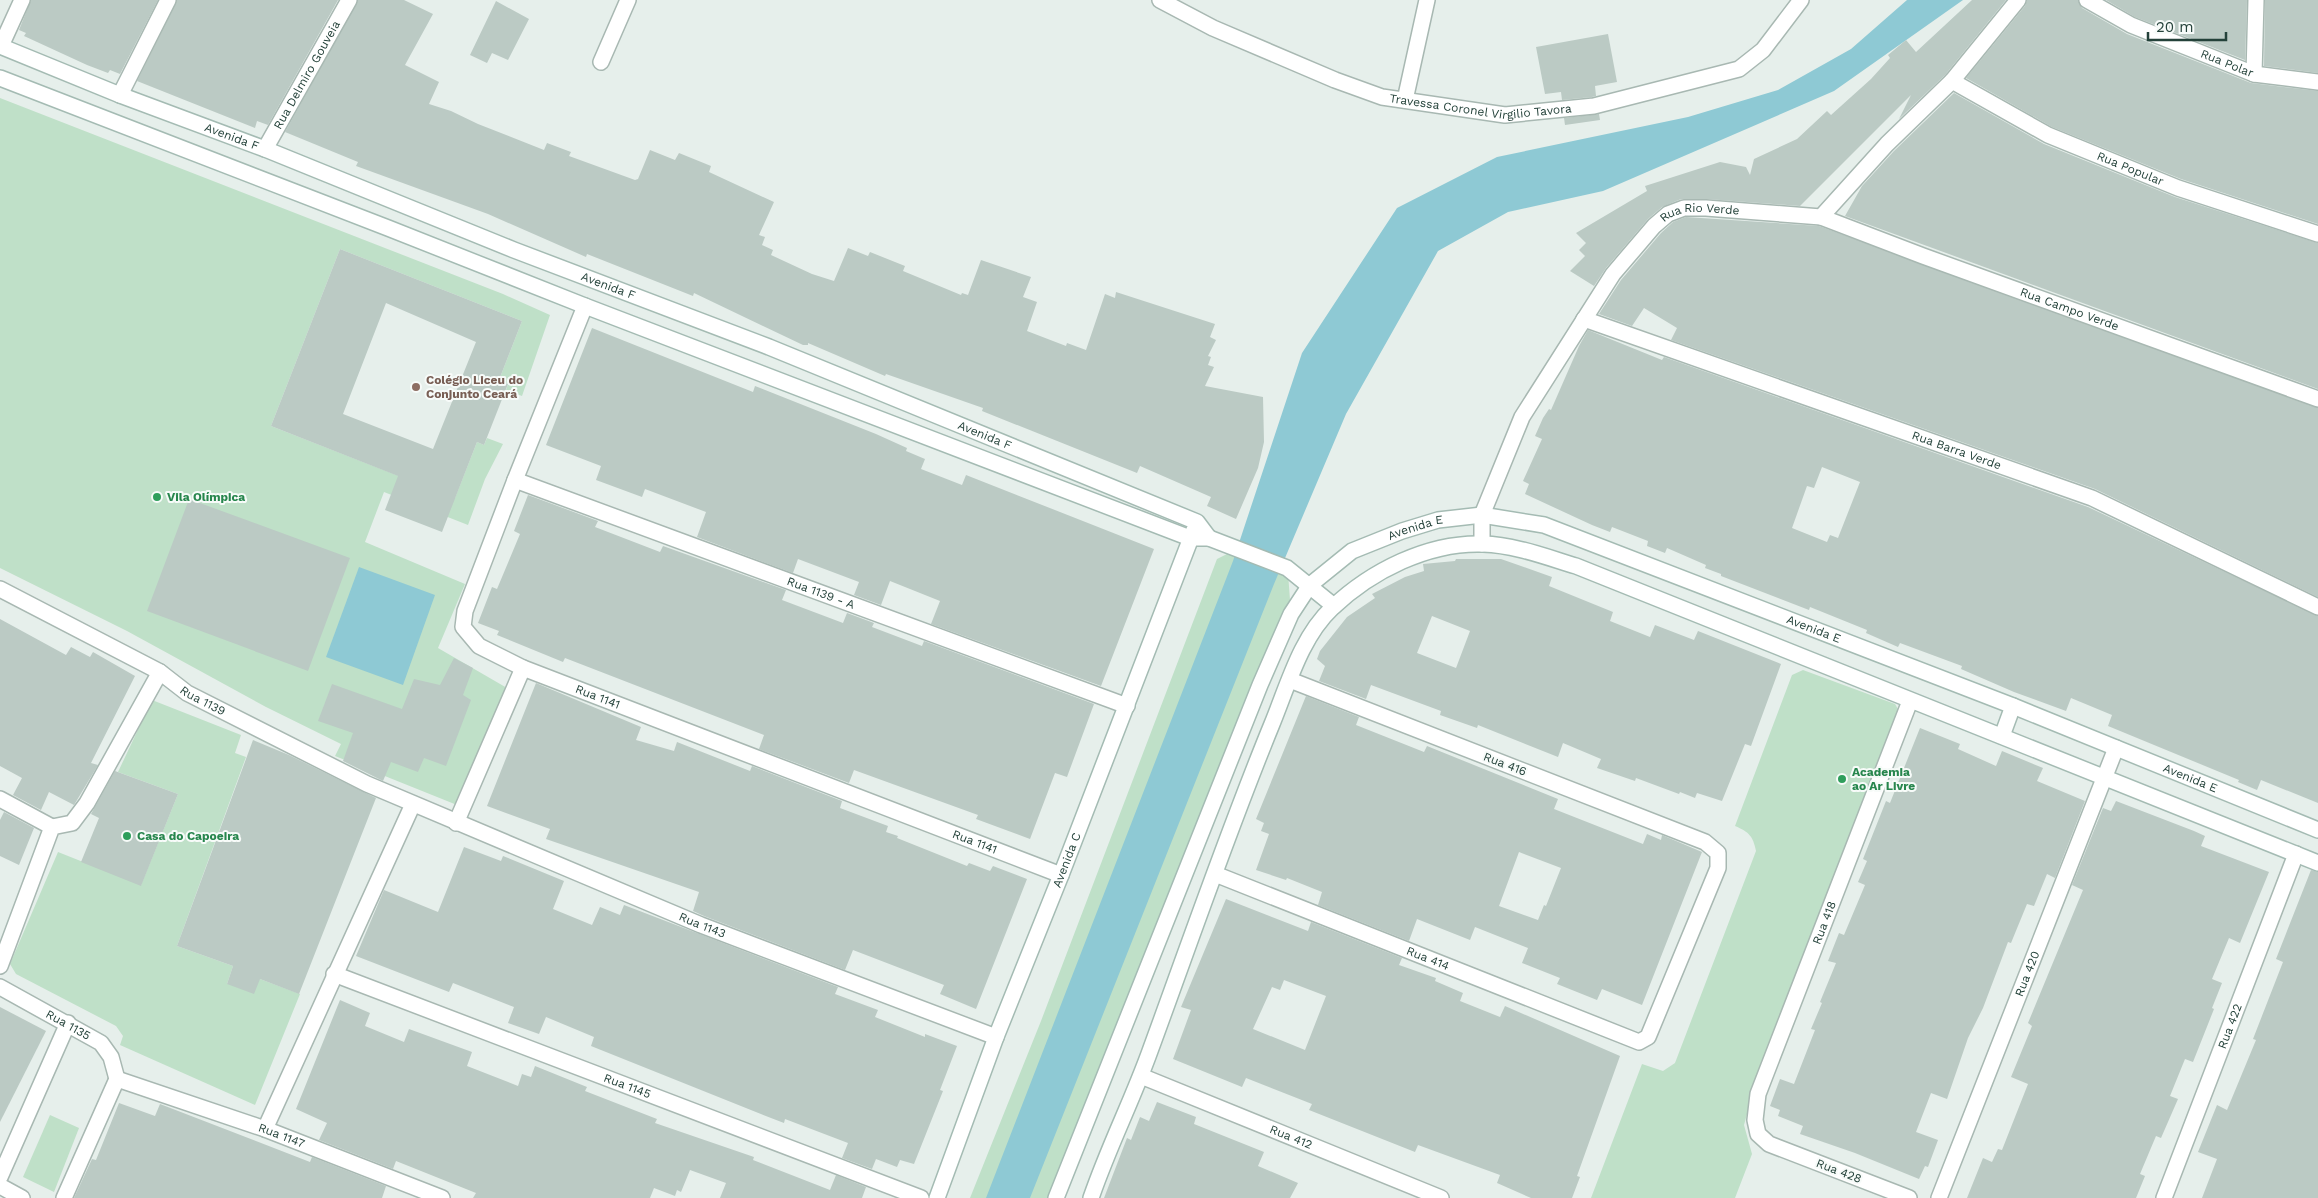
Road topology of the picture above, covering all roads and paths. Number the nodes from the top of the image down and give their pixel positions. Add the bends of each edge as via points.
1 (22, 0) edge
2 (168, 0) edge
3 (349, 0) edge
4 (628, 0) edge
5 (1160, 0) edge
6 (1427, 0) edge
7 (1802, 0) edge
8 (2018, 0) edge
9 (2087, 0) edge
10 (2256, 0) edge
11 (0, 46) edge
12 (601, 62) dead end
13 (2254, 74) junction
14 (0, 78) edge
15 (1952, 81) junction
16 (2318, 82) edge
17 (120, 95) junction
18 (1405, 100) junction
19 (188, 121) junction
20 (179, 147) junction
21 (265, 149) junction
22 (1821, 217) junction
23 (2318, 234) edge
24 (585, 306) junction
25 (1584, 319) junction
26 (769, 347) junction
27 (759, 372) junction
28 (2318, 399) edge
29 (514, 480) junction
30 (1482, 515) junction
31 (1197, 522) junction
32 (1190, 538) junction
33 (1213, 539) junction
34 (1482, 544) junction
35 (1310, 585) junction
36 (0, 589) edge
37 (1334, 606) junction
38 (2318, 607) edge
39 (523, 668) junction
40 (160, 672) junction
41 (1290, 680) junction
42 (1910, 701) junction
43 (1127, 706) junction
44 (2013, 706) junction
45 (2002, 736) junction
46 (2116, 748) junction
47 (2104, 778) junction
48 (0, 799) edge
49 (413, 804) junction
50 (456, 822) junction
51 (52, 827) junction
52 (2318, 830) edge
53 (2296, 854) junction
54 (2318, 863) edge
55 (1215, 874) junction
56 (1061, 875) junction
57 (0, 966) edge
58 (334, 974) junction
59 (0, 987) edge
60 (68, 1023) junction
61 (996, 1037) junction
62 (1639, 1042) joint
63 (1141, 1076) junction
64 (117, 1079) junction
65 (265, 1129) junction
66 (1769, 1144) joint
67 (0, 1177) edge
68 (0, 1186) edge
69 (22, 1198) edge
70 (64, 1198) edge
71 (442, 1198) edge
72 (920, 1198) edge
73 (937, 1198) edge
74 (1056, 1198) edge
75 (1090, 1198) edge
76 (1441, 1198) edge
77 (1909, 1198) edge
78 (1939, 1198) edge
79 (2164, 1198) edge

1 - 11 street
2 - 17 street
3 - 21 street, Rua Delmiro Gouveia
4 - 12 street
5 - 18 street, Travessa Coronel Virgilio Tavora via 1213,28 1335,80 1382,97
6 - 18 street
7 - 18 street, Travessa Coronel Virgilio Tavora via 1763,50 1739,69 1594,106 1505,115
8 - 15 street
9 - 13 street, Rua Polar via 2131,24
10 - 13 street
11 - 17 street, Avenida F
13 - 16 street, Rua Polar
14 - 20 street, Avenida F
15 - 22 street via 1887,144
15 - 23 street, Rua Popular via 2057,138 2178,188
17 - 19 street, Avenida F
19 - 20 street
19 - 21 street, Avenida F
20 - 24 street, Avenida F
21 - 26 street, Avenida F via 514,250
22 - 25 street, Rua Rio Verde via 1706,208 1684,208 1668,214 1613,274
22 - 28 street, Rua Campo Verde
24 - 27 street, Avenida F
24 - 29 street, Rua 1141
25 - 30 street, Rua Rio Verde via 1522,416
25 - 38 street, Rua Barra Verde via 2092,498
26 - 27 street
26 - 31 street, Avenida F
27 - 32 street, Avenida F
29 - 39 street, Rua 1141 via 465,611 463,627 480,646
29 - 43 street, Rua 1139 - A
30 - 34 street, Rua Rio Verde
30 - 35 street, Avenida E via 1438,520 1352,551
30 - 44 street, Avenida E via 1544,526 1570,535
31 - 32 street, Avenida C
31 - 33 street
32 - 33 street, Avenida F
32 - 43 street, Avenida C
33 - 35 street via 1288,568
34 - 37 street, Avenida E via 1407,557 1353,590
34 - 42 street, Avenida E via 1515,548 1576,566
35 - 37 street
35 - 74 street via 1291,614 1260,685
36 - 40 street, Rua 1139
37 - 41 street via 1316,626
39 - 50 street
39 - 56 street, Rua 1141
40 - 49 street, Rua 1139 via 187,693
40 - 51 street via 87,803 72,823
41 - 55 street
41 - 62 street, Rua 416 via 1705,842 1718,853 1720,858 1714,877 1648,1037
42 - 45 street, Avenida E
42 - 66 street, Rua 418 via 1758,1094 1755,1120 1758,1134
43 - 56 street, Avenida C
44 - 45 street
44 - 46 street, Avenida E
45 - 47 street, Avenida E
46 - 47 street, Rua 420
46 - 52 street, Avenida E
47 - 53 street, Avenida E
47 - 78 street, Rua 420
48 - 51 street
49 - 50 street, Rua 1143
49 - 58 street
50 - 61 street, Rua 1143 via 701,925
51 - 57 street
53 - 54 street, Avenida E
53 - 79 street, Rua 422
55 - 62 street, Rua 414
55 - 63 street
56 - 61 street, Avenida C
58 - 65 street
58 - 72 street, Rua 1145
59 - 60 street, Rua 1135
60 - 64 street, Rua 1135 via 101,1043
60 - 67 street
61 - 73 street, Avenida C
63 - 75 street
63 - 76 street, Rua 412
64 - 65 street, Rua 1147
64 - 70 street
65 - 71 street, Rua 1147
66 - 77 street, Rua 428
68 - 69 street

